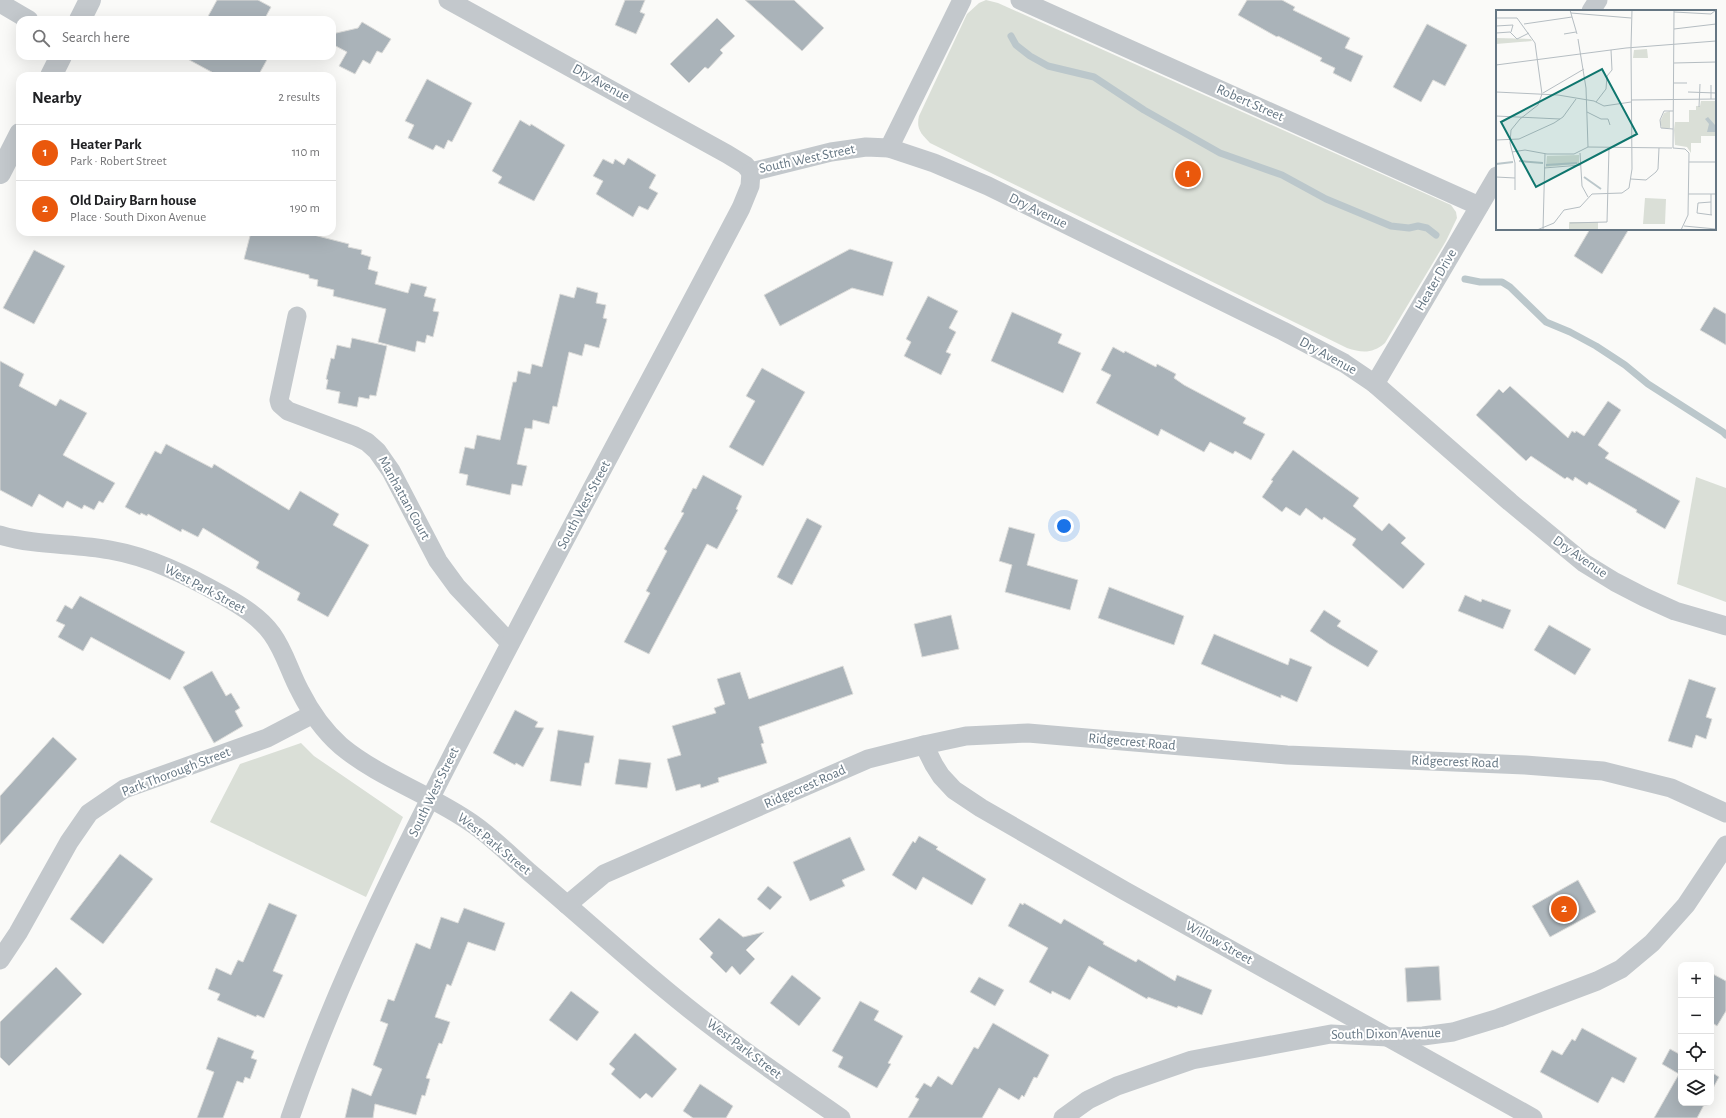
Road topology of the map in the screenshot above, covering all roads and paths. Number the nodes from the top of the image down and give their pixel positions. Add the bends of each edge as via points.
1 (90, 0) edge
2 (962, 0) edge
3 (1020, 0) edge
4 (1598, 0) edge
5 (0, 3) edge
6 (460, 3) edge
7 (1592, 10) edge
8 (22, 16) edge
9 (82, 16) edge
10 (59, 60) edge
11 (52, 72) edge
12 (16, 142) edge
13 (889, 148) junction
14 (0, 172) edge
15 (751, 172) junction
16 (1496, 178) edge
17 (1479, 206) junction
18 (297, 316) dead end
19 (1374, 384) junction
20 (0, 535) edge
21 (1726, 626) edge
22 (510, 643) junction
23 (313, 714) junction
24 (924, 745) junction
25 (430, 798) junction
26 (1726, 813) edge
27 (1726, 845) edge
28 (567, 905) junction
29 (0, 960) edge
30 (1388, 1036) junction
31 (290, 1118) edge
32 (841, 1118) edge
33 (1063, 1118) edge
34 (1533, 1118) edge

1 - 9 street
2 - 13 street
3 - 17 street, Robert Street
4 - 7 street
5 - 8 street
6 - 15 street, Dry Avenue via 721,150 745,165
10 - 11 street
12 - 14 street
13 - 15 street, South West Street via 866,147 831,152
13 - 19 street, Dry Avenue via 934,163 1047,214 1284,331 1344,363
15 - 22 street, South West Street via 750,186 741,208
16 - 17 street, Heater Drive
17 - 19 street, Heater Drive
18 - 22 street, Manhattan Court via 280,404 288,411 355,436 377,451 391,472 438,561 457,587
19 - 21 street, Dry Avenue via 1548,535 1584,563 1615,582 1675,611
20 - 23 street, West Park Street via 27,541 124,553 176,571 223,596 257,619 271,633
22 - 25 street, South West Street
23 - 25 street, West Park Street via 339,744 361,761
23 - 29 street, Park Thorough Street via 267,738 124,789 89,813 69,842
24 - 26 street, Ridgecrest Road via 966,736 1028,733 1287,755 1564,767 1603,771 1671,788
24 - 28 street, Ridgecrest Road via 868,760 604,874
24 - 30 street, Willow Street via 941,776 954,790 981,808 1125,891
25 - 28 street, West Park Street via 474,825
25 - 31 street, South West Street via 347,972
27 - 30 street, South Dixon Avenue via 1686,905 1652,943 1621,969 1590,984 1453,1032 1423,1036
28 - 32 street, West Park Street via 665,989 779,1076
30 - 33 street, South Dixon Avenue via 1332,1034 1192,1060 1117,1086 1088,1100
30 - 34 street, Willow Street

